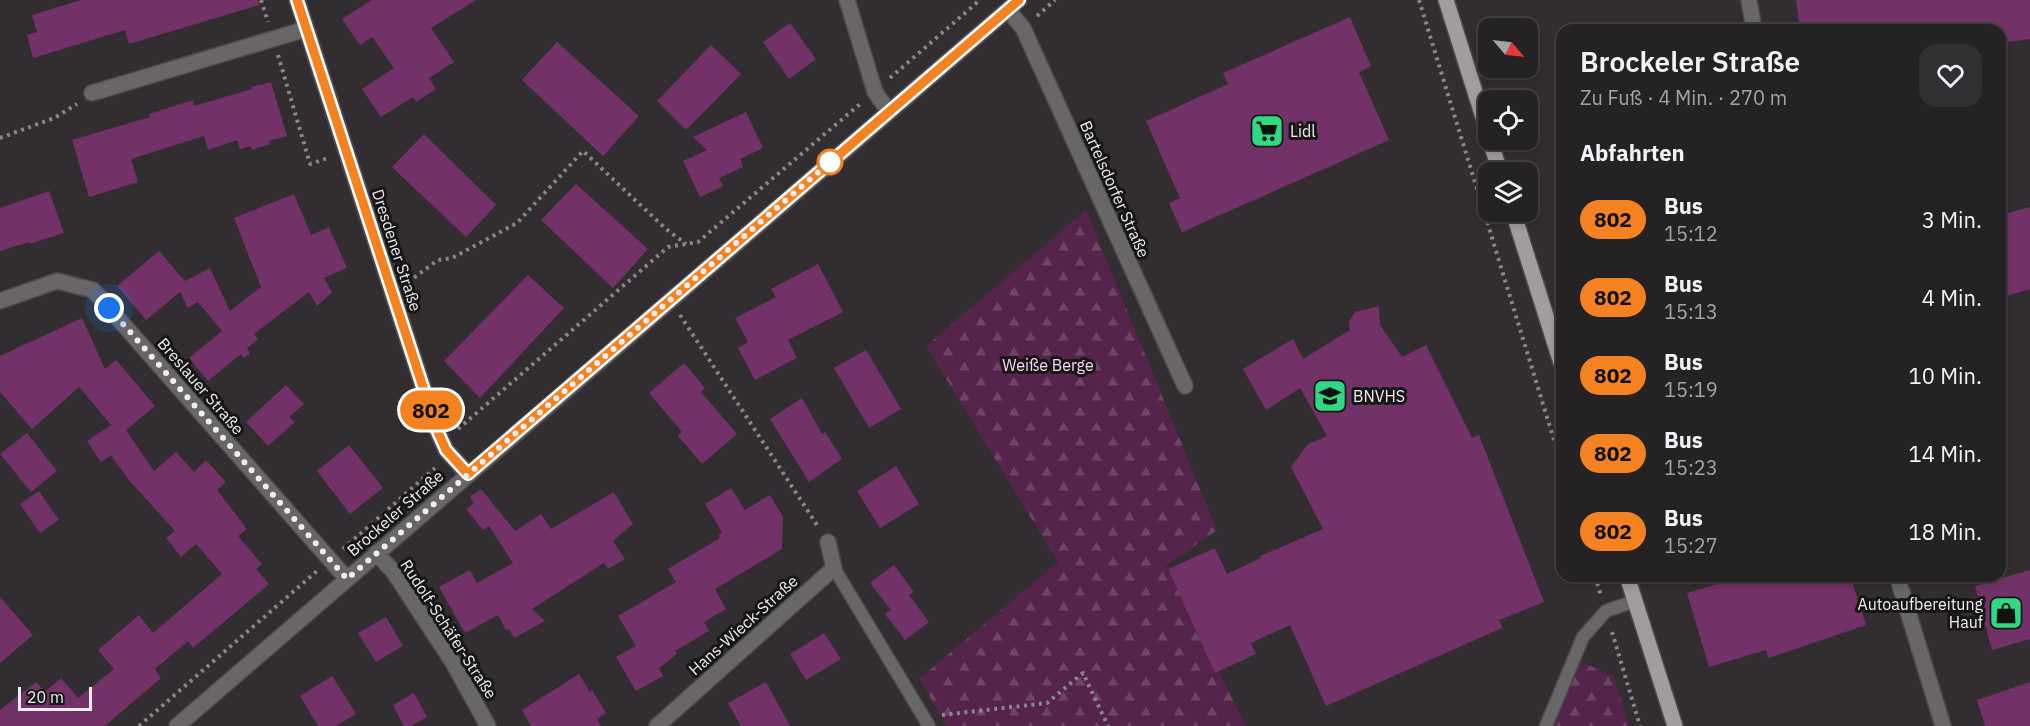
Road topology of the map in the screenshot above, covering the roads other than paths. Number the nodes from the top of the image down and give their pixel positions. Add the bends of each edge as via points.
1 (297, 0) edge
2 (847, 0) edge
3 (1446, 0) edge
4 (1749, 0) edge
5 (1014, 5) edge
6 (1753, 24) edge
7 (306, 29) junction
8 (92, 93) road end
9 (1478, 101) edge
10 (889, 112) junction
11 (1516, 222) edge
12 (0, 301) edge
13 (1556, 347) edge
14 (1185, 386) dead end
15 (468, 474) junction
16 (828, 542) road end
17 (376, 553) junction
18 (834, 568) junction
19 (347, 579) junction
20 (1630, 582) edge
21 (1899, 582) edge
22 (1635, 601) junction
23 (926, 721) edge
24 (177, 726) edge
25 (488, 726) edge
26 (657, 726) edge
27 (1546, 726) edge
28 (1675, 726) edge
29 (1943, 726) edge

1 - 7 street, Dresdener Straße
2 - 10 street via 875,92
3 - 9 main road
4 - 6 street
5 - 10 street, Brockeler Straße
5 - 14 street, Bartelsdorfer Straße
7 - 8 street
7 - 15 street, Dresdener Straße via 437,430 446,450
10 - 15 street, Brockeler Straße
11 - 13 main road
12 - 19 street, Breslauer Straße via 57,281 93,290
15 - 17 street, Brockeler Straße
16 - 18 street
17 - 19 street, Brockeler Straße
17 - 25 street, Rudolf-Schäfer-Straße via 393,570 452,661
18 - 23 lane
18 - 26 street, Hans-Wieck-Straße
19 - 24 street, Brockeler Straße
20 - 22 main road
21 - 29 street
22 - 27 lane via 1606,611 1583,637
22 - 28 main road

